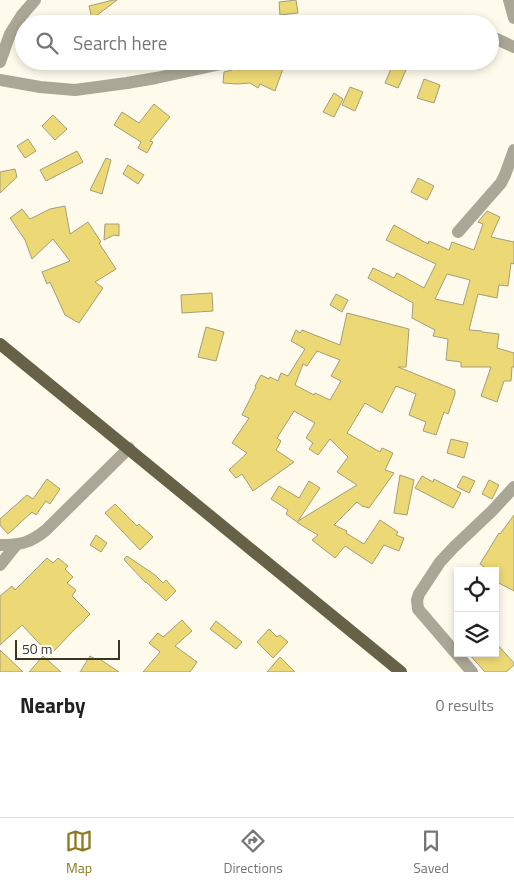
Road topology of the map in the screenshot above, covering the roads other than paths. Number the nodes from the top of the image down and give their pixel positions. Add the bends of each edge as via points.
1 (35, 0) edge
2 (509, 0) edge
3 (22, 15) edge
4 (514, 18) edge
5 (15, 26) edge
6 (499, 40) edge
7 (514, 47) edge
8 (0, 62) edge
9 (193, 70) edge
10 (0, 80) edge
11 (514, 150) edge
12 (458, 232) dead end
13 (0, 344) edge
14 (129, 448) junction
15 (514, 488) edge
16 (0, 544) edge
17 (16, 545) junction
18 (0, 565) edge
19 (401, 672) edge
20 (472, 672) edge

1 - 3 street
2 - 4 street
5 - 8 street
6 - 7 street
9 - 10 street via 128,84 75,90
11 - 12 street via 501,183
13 - 14 main road
14 - 17 street via 46,530 24,544
14 - 19 main road
15 - 20 street via 440,562 417,600 418,609
16 - 17 street
17 - 18 street

